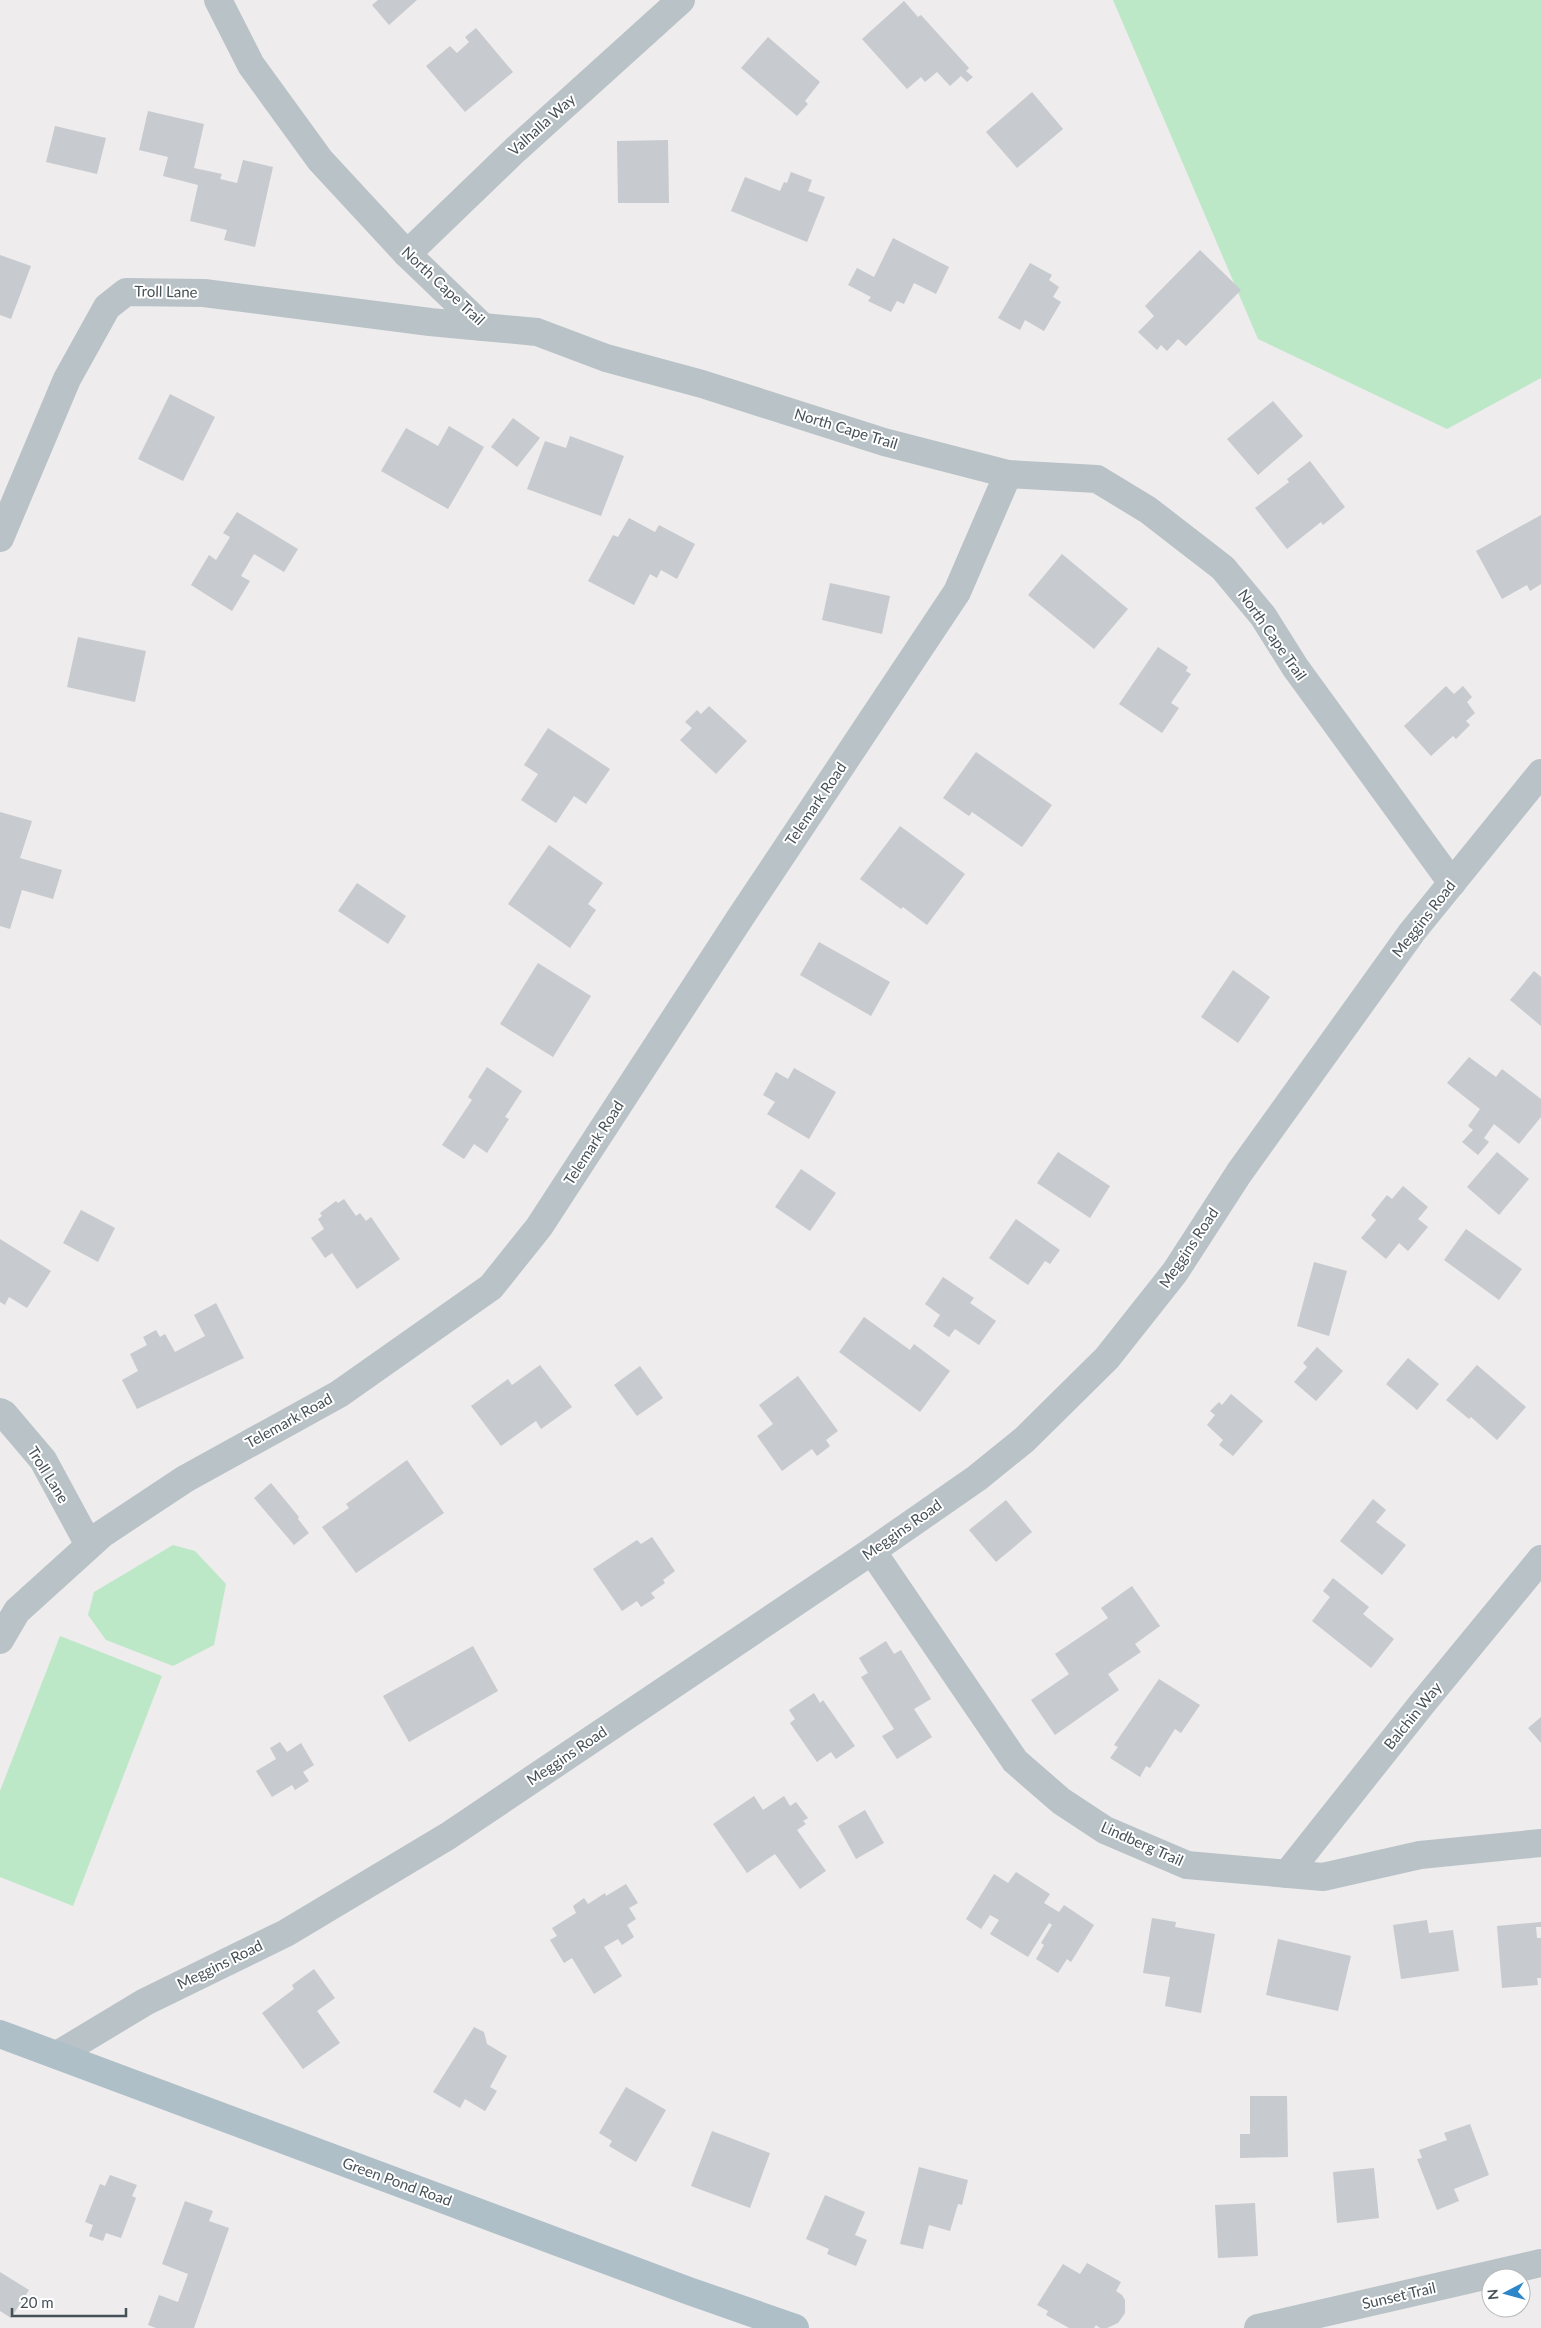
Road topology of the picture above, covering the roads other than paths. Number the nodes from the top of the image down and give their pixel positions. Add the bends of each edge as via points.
1 (218, 0) edge
2 (681, 0) edge
3 (406, 254) junction
4 (483, 327) junction
5 (1008, 474) junction
6 (0, 538) edge
7 (1541, 773) edge
8 (1452, 883) junction
9 (0, 1412) edge
10 (89, 1545) junction
11 (872, 1551) junction
12 (1541, 1559) edge
13 (0, 1640) edge
14 (1541, 1843) edge
15 (1287, 1874) junction
16 (0, 2034) edge
17 (57, 2055) junction
18 (1541, 2263) edge
19 (795, 2328) edge
20 (1258, 2328) edge

1 - 3 street, North Cape Trail via 250,65 320,160
2 - 3 street, Valhalla Way
3 - 4 street, North Cape Trail
4 - 5 street, North Cape Trail via 537,332 606,358 702,384 884,442
4 - 6 street, Troll Lane via 204,293 126,292 107,307 67,379
5 - 8 street, North Cape Trail via 1097,479 1148,510 1223,568 1263,616 1295,667
5 - 10 street, Telemark Road via 957,592 539,1227 491,1287 339,1394 185,1479
7 - 8 street, Meggins Road
8 - 11 street, Meggins Road via 1412,932 1239,1173 1175,1272 1107,1358 1024,1440 977,1478
9 - 10 street, Troll Lane via 43,1460
10 - 13 street, Telemark Road via 17,1611
11 - 15 street, Lindberg Trail via 1015,1761 1061,1801 1105,1830 1187,1865
11 - 17 street, Meggins Road via 448,1836 302,1924 145,2002
12 - 15 street, Balchin Way
14 - 15 street, Lindberg Trail via 1420,1855 1323,1877
16 - 17 main road, Green Pond Road
17 - 19 main road, Green Pond Road
18 - 20 street, Sunset Trail

